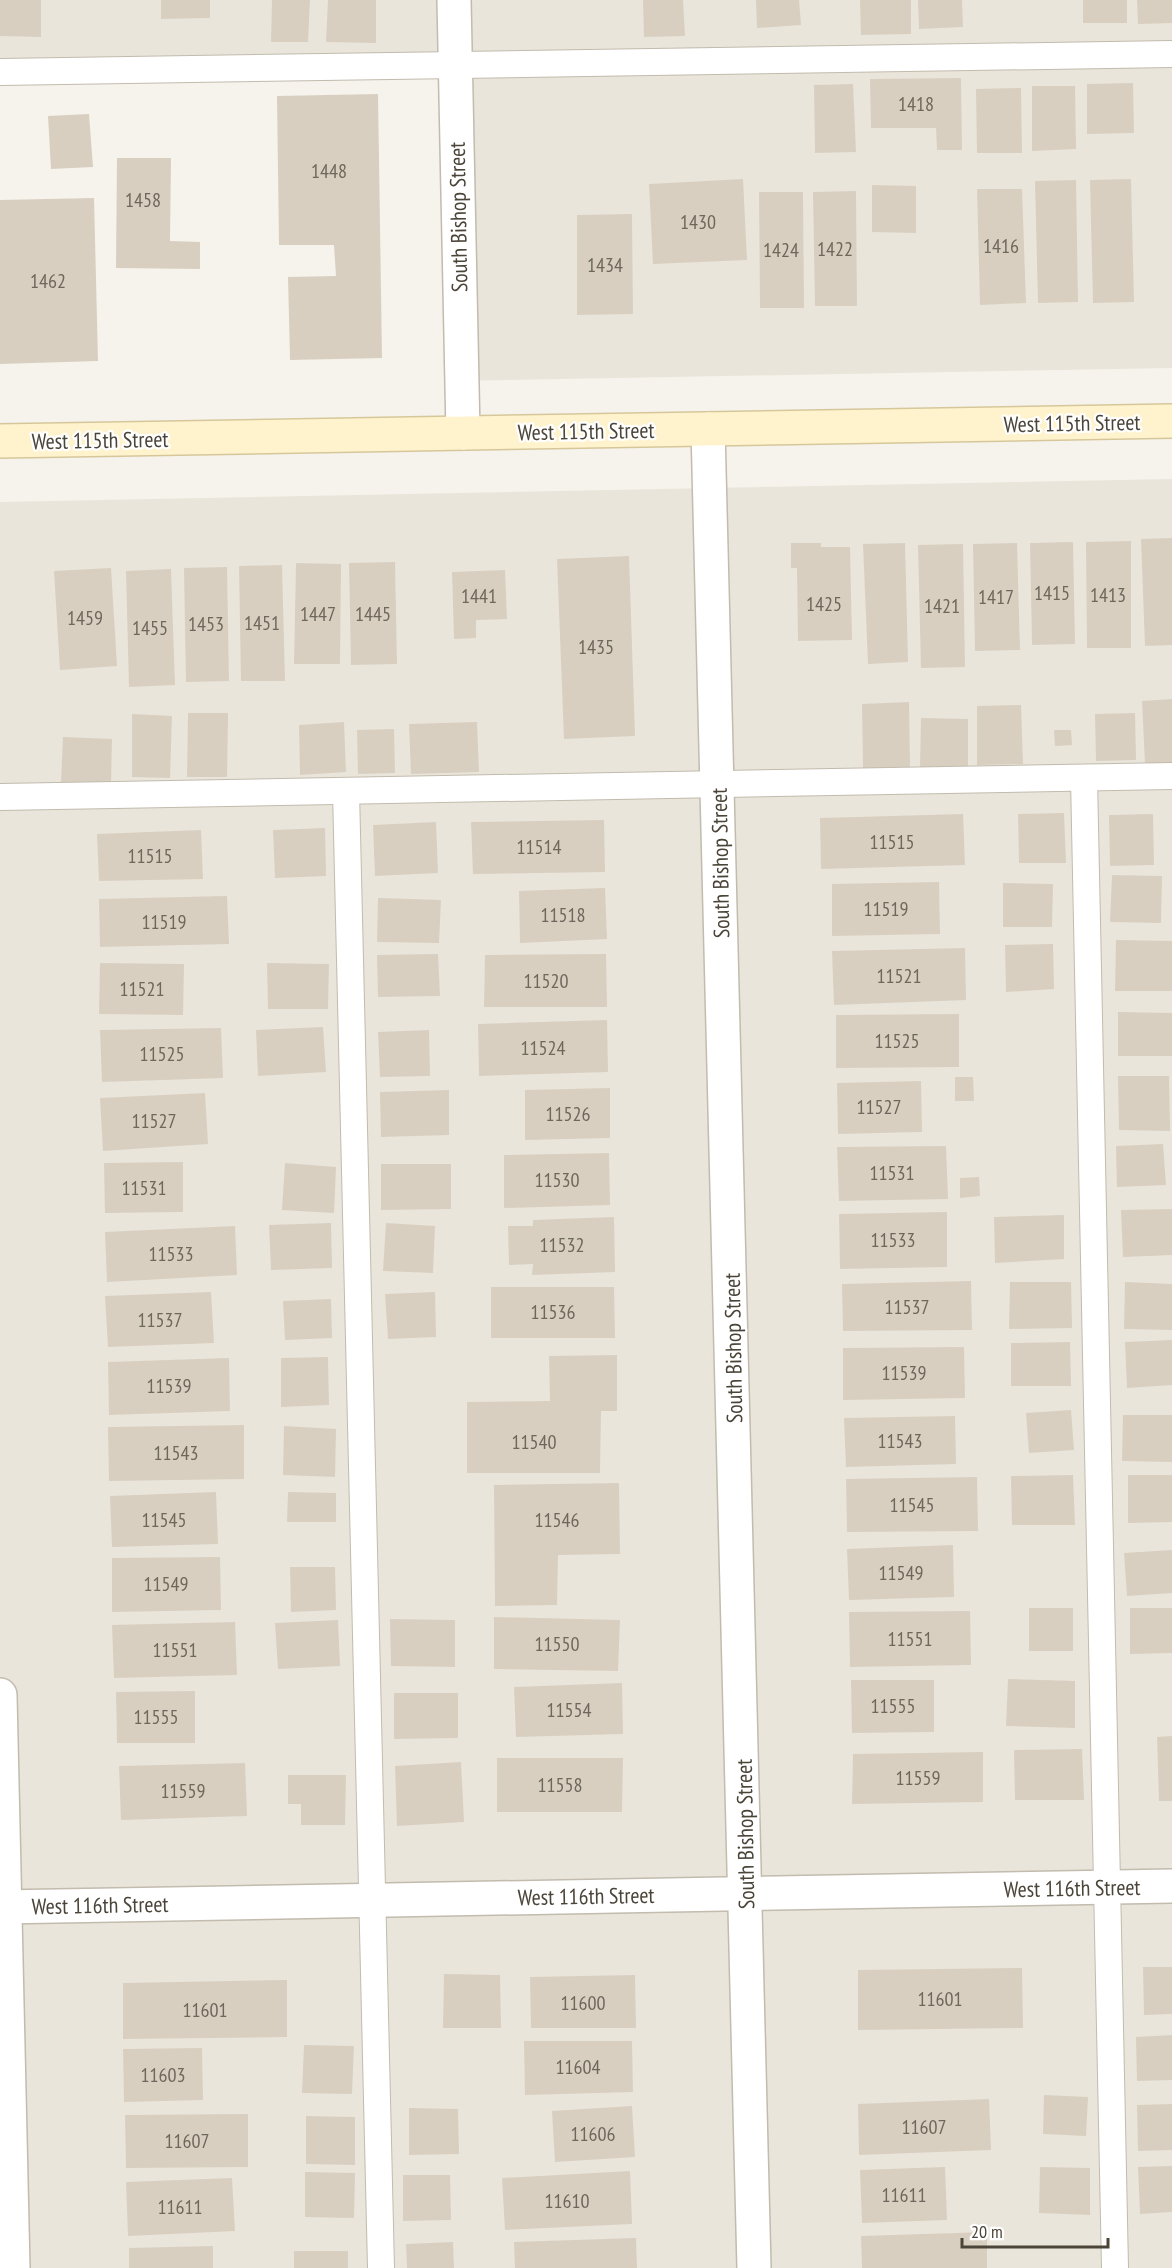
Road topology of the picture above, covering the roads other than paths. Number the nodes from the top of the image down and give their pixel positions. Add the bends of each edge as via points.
1 (454, 0) edge
2 (1172, 54) edge
3 (455, 64) junction
4 (0, 72) edge
5 (1172, 421) edge
6 (708, 429) junction
7 (463, 433) junction
8 (0, 441) edge
9 (1172, 776) edge
10 (1084, 778) junction
11 (718, 784) junction
12 (346, 791) junction
13 (0, 797) edge
14 (0, 1695) edge
15 (1172, 1886) edge
16 (1107, 1887) junction
17 (746, 1894) junction
18 (372, 1900) junction
19 (2, 1907) edge
20 (13, 2268) edge
21 (381, 2268) edge
22 (754, 2268) edge
23 (1116, 2268) edge

1 - 3 street, South Bishop Street
2 - 3 lane
3 - 4 lane
3 - 7 street, South Bishop Street
5 - 6 street, West 115th Street
6 - 7 street, West 115th Street
6 - 11 street, South Bishop Street
7 - 8 street, West 115th Street
9 - 10 lane
10 - 11 lane
10 - 16 lane
11 - 12 lane
11 - 17 street, South Bishop Street
12 - 13 lane
12 - 18 lane
14 - 19 street
15 - 16 street, West 116th Street
16 - 17 street, West 116th Street
16 - 23 lane
17 - 18 street, West 116th Street
17 - 22 street, South Bishop Street
18 - 19 street, West 116th Street
18 - 21 lane
19 - 20 street

